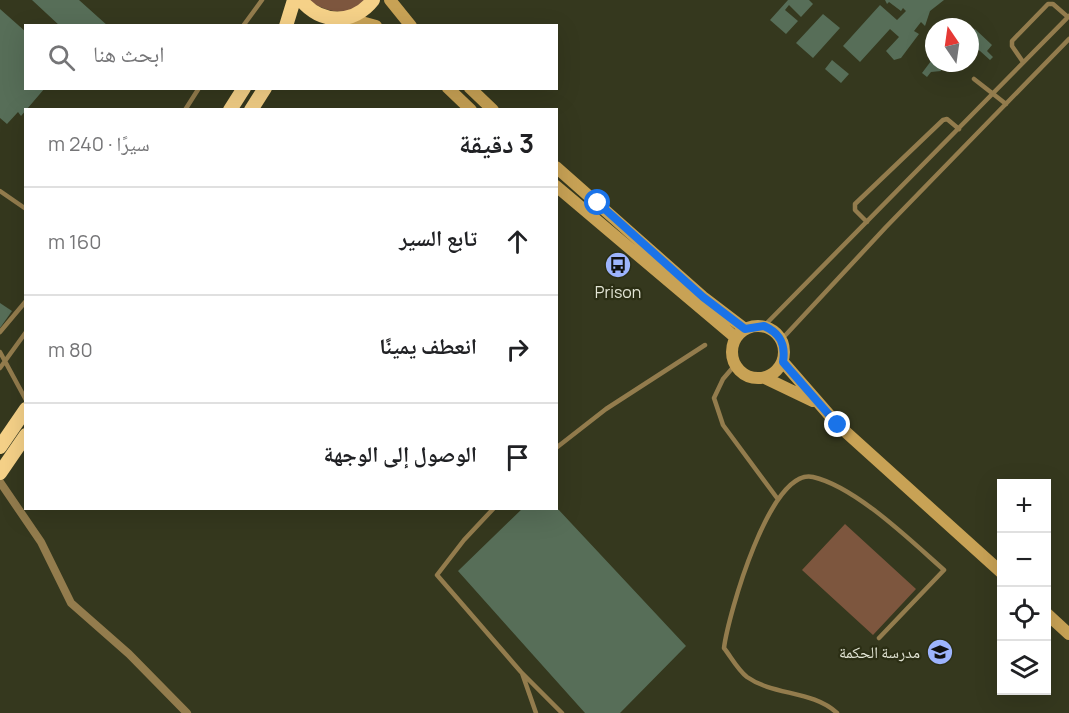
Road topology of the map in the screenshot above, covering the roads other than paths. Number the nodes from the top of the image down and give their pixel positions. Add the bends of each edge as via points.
1 (261, 0) edge
2 (294, 0) edge
3 (301, 0) edge
4 (373, 0) edge
5 (390, 0) edge
6 (1068, 17) edge
7 (342, 18) junction
8 (244, 24) edge
9 (287, 24) edge
10 (325, 24) edge
11 (368, 24) edge
12 (409, 24) edge
13 (1069, 39) edge
14 (1023, 62) junction
15 (974, 79) dead end
16 (199, 90) edge
17 (243, 90) edge
18 (264, 90) edge
19 (450, 90) edge
20 (472, 90) edge
21 (993, 94) junction
22 (1006, 104) junction
23 (186, 108) edge
24 (231, 108) edge
25 (251, 108) edge
26 (469, 108) edge
27 (491, 108) edge
28 (959, 129) junction
29 (558, 169) edge
30 (558, 188) edge
31 (0, 191) edge
32 (24, 208) edge
33 (867, 222) junction
34 (24, 303) edge
35 (764, 326) junction
36 (0, 332) edge
37 (741, 334) junction
38 (24, 335) edge
39 (781, 340) junction
40 (705, 345) dead end
41 (0, 352) edge
42 (5, 361) junction
43 (783, 362) junction
44 (735, 365) junction
45 (0, 368) edge
46 (765, 378) junction
47 (24, 395) edge
48 (817, 403) junction
49 (24, 412) edge
50 (24, 438) edge
51 (558, 446) edge
52 (0, 447) edge
53 (0, 473) edge
54 (0, 482) edge
55 (777, 498) junction
56 (492, 510) edge
57 (997, 568) edge
58 (1051, 617) edge
59 (1069, 634) edge
60 (879, 638) dead end
61 (521, 672) junction
62 (187, 713) edge
63 (536, 713) edge
64 (562, 713) edge
65 (837, 713) edge

1 - 8 lane
2 - 9 highway
3 - 7 highway via 318,15
4 - 7 highway via 360,12
5 - 12 main road
6 - 14 lane
6 - 14 lane via 1048,4 1012,42
7 - 10 highway
7 - 11 main road
13 - 22 lane
14 - 21 lane
15 - 21 lane
16 - 23 lane
17 - 24 highway
18 - 25 highway
19 - 26 main road
20 - 27 main road
21 - 22 lane
21 - 28 lane
22 - 39 lane
28 - 33 lane
28 - 33 lane via 948,119 943,120 855,204 854,209
29 - 37 main road
30 - 37 main road
31 - 32 lane
33 - 35 lane
34 - 36 lane
35 - 37 main road
35 - 39 main road
37 - 44 main road via 732,349
38 - 42 lane
39 - 43 main road
40 - 51 lane via 606,409
41 - 42 lane
42 - 45 lane
42 - 47 lane
43 - 46 main road
43 - 48 main road
44 - 46 main road via 748,376
44 - 55 lane via 714,398 723,425
46 - 48 main road
48 - 57 main road
49 - 52 highway
50 - 53 highway
54 - 62 street via 41,542 71,603
55 - 60 lane via 805,477 822,481 877,512 944,570
55 - 65 lane via 743,575 724,648 746,676 828,705
56 - 61 lane via 437,575
58 - 59 main road
61 - 63 lane
61 - 64 lane

